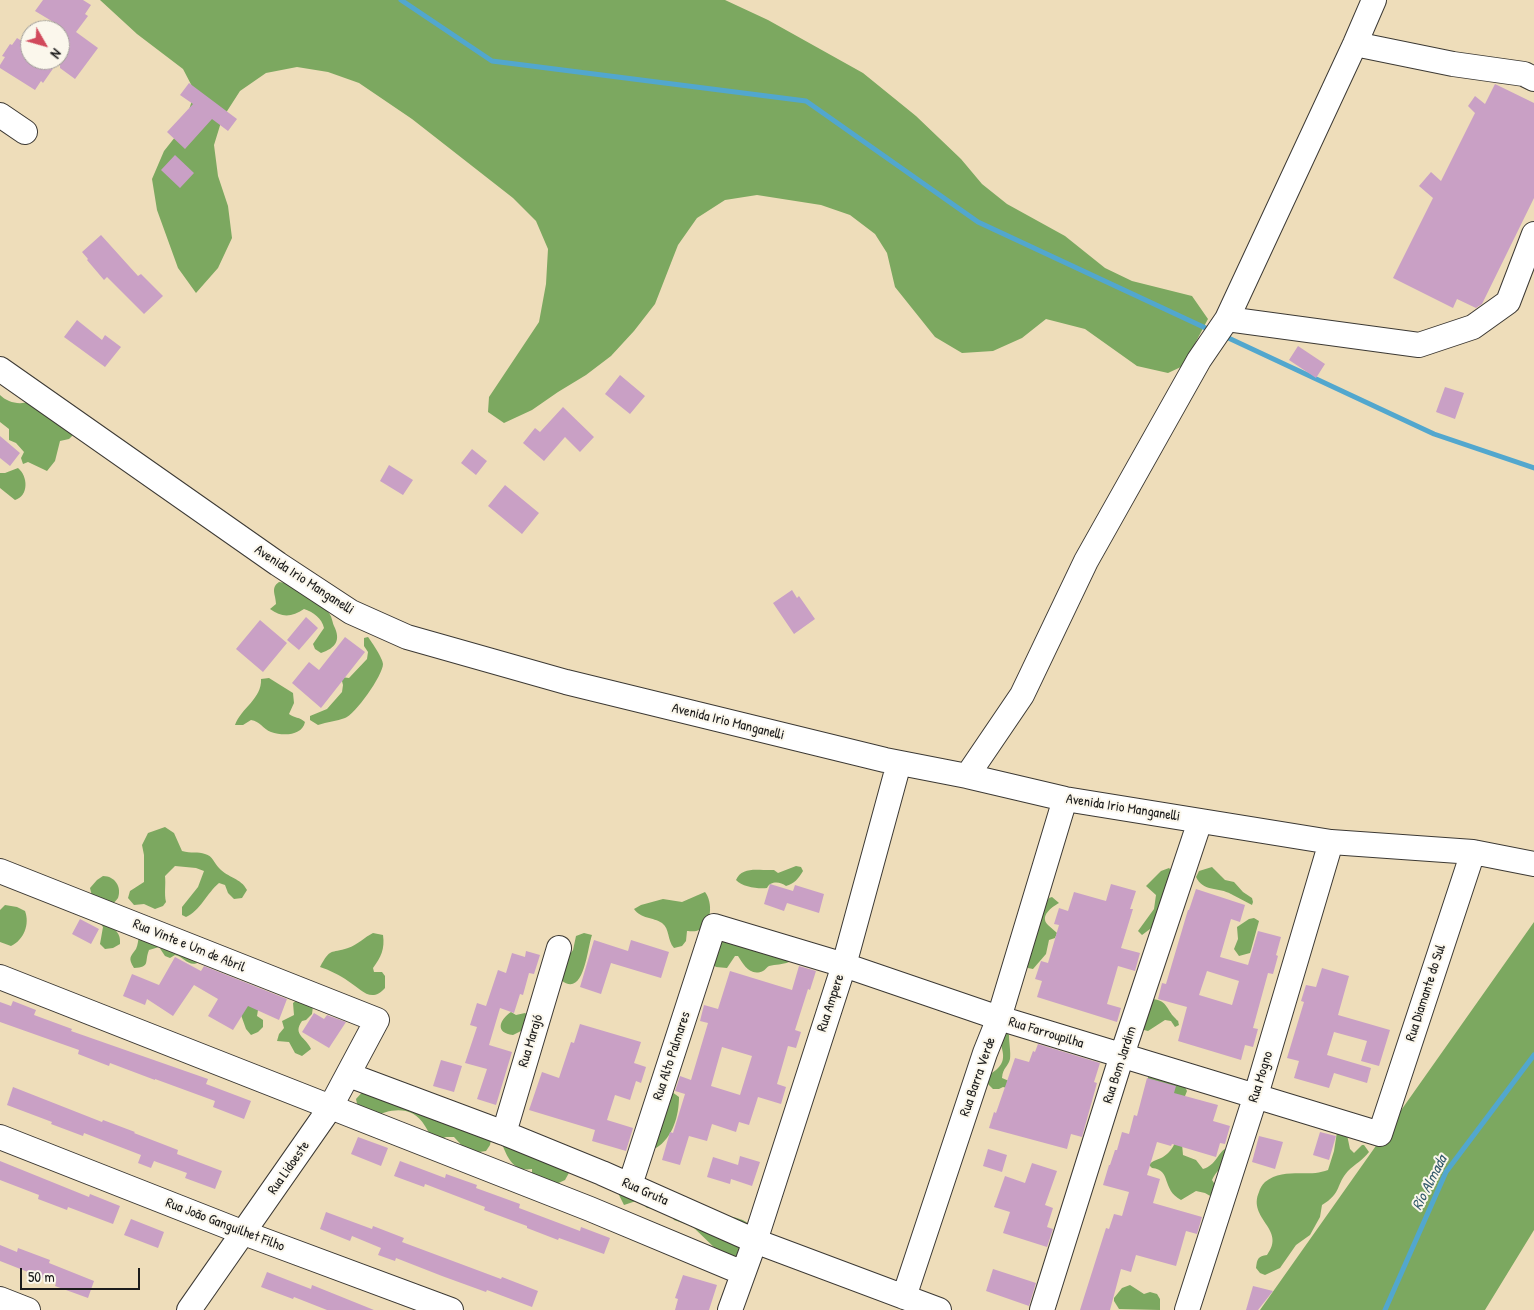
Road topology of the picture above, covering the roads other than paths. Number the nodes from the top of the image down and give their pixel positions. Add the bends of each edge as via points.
1 (1374, 0) edge
2 (1355, 44) junction
3 (1534, 79) edge
4 (0, 115) edge
5 (25, 132) dead end
6 (1534, 234) edge
7 (1227, 319) junction
8 (0, 369) edge
9 (899, 763) junction
10 (967, 776) junction
11 (1066, 799) junction
12 (1200, 820) junction
13 (1332, 842) junction
14 (1473, 852) junction
15 (1534, 864) edge
16 (0, 871) edge
17 (714, 926) joint
18 (559, 948) dead end
19 (844, 965) junction
20 (0, 977) edge
21 (999, 1018) junction
22 (377, 1020) joint
23 (1122, 1055) junction
24 (349, 1075) junction
25 (1256, 1095) junction
26 (330, 1108) junction
27 (504, 1133) junction
28 (1380, 1134) joint
29 (0, 1137) edge
30 (630, 1185) junction
31 (244, 1233) junction
32 (755, 1241) junction
33 (743, 1273) junction
34 (904, 1297) junction
35 (0, 1299) edge
36 (28, 1310) edge
37 (190, 1310) edge
38 (451, 1310) edge
39 (730, 1310) edge
40 (939, 1310) edge
41 (1042, 1310) edge
42 (1187, 1310) edge

1 - 2 street
2 - 3 street via 1453,64 1524,74
2 - 7 street
4 - 5 street
6 - 7 street via 1508,302 1473,326 1419,345
7 - 10 street via 1199,360 1086,561 1022,695
8 - 9 street, Avenida Irio Manganelli via 350,612 407,637 566,682
9 - 10 street, Avenida Irio Manganelli
9 - 19 street, Rua Ampere
10 - 11 street, Avenida Irio Manganelli
11 - 12 street, Avenida Irio Manganelli
11 - 21 street, Rua Barra Verde
12 - 13 street, Avenida Irio Manganelli
12 - 23 street, Rua Bom Jardim
13 - 14 street, Avenida Irio Manganelli
13 - 25 street, Rua Mogno
14 - 15 street, Avenida Irio Manganelli
14 - 28 street, Rua Diamante do Sul
16 - 22 street, Rua Vinte e Um de Abril
17 - 19 street, Rua Farroupilha
17 - 30 street, Rua Alto Palmares
18 - 27 street, Rua Marajó
19 - 21 street, Rua Farroupilha
19 - 32 street, Rua Ampere
20 - 26 street
21 - 23 street, Rua Farroupilha
21 - 34 street, Rua Barra Verde
22 - 24 street, Rua Lidoeste
23 - 25 street, Rua Farroupilha
23 - 41 street, Rua Bom Jardim
24 - 26 street, Rua Lidoeste
24 - 27 street, Rua Gruta
25 - 28 street, Rua Farroupilha
25 - 42 street, Rua Mogno
26 - 31 street, Rua Lidoeste
26 - 33 street via 590,1209
27 - 30 street, Rua Gruta
29 - 31 street, Rua João Ganguilhet Filho
30 - 32 street, Rua Gruta
31 - 37 street, Rua Lidoeste
31 - 38 street, Rua João Ganguilhet Filho
32 - 33 street, Rua Ampere
32 - 34 street, Rua Gruta
33 - 39 street, Rua Ampere
34 - 40 street, Rua Gruta
35 - 36 street

